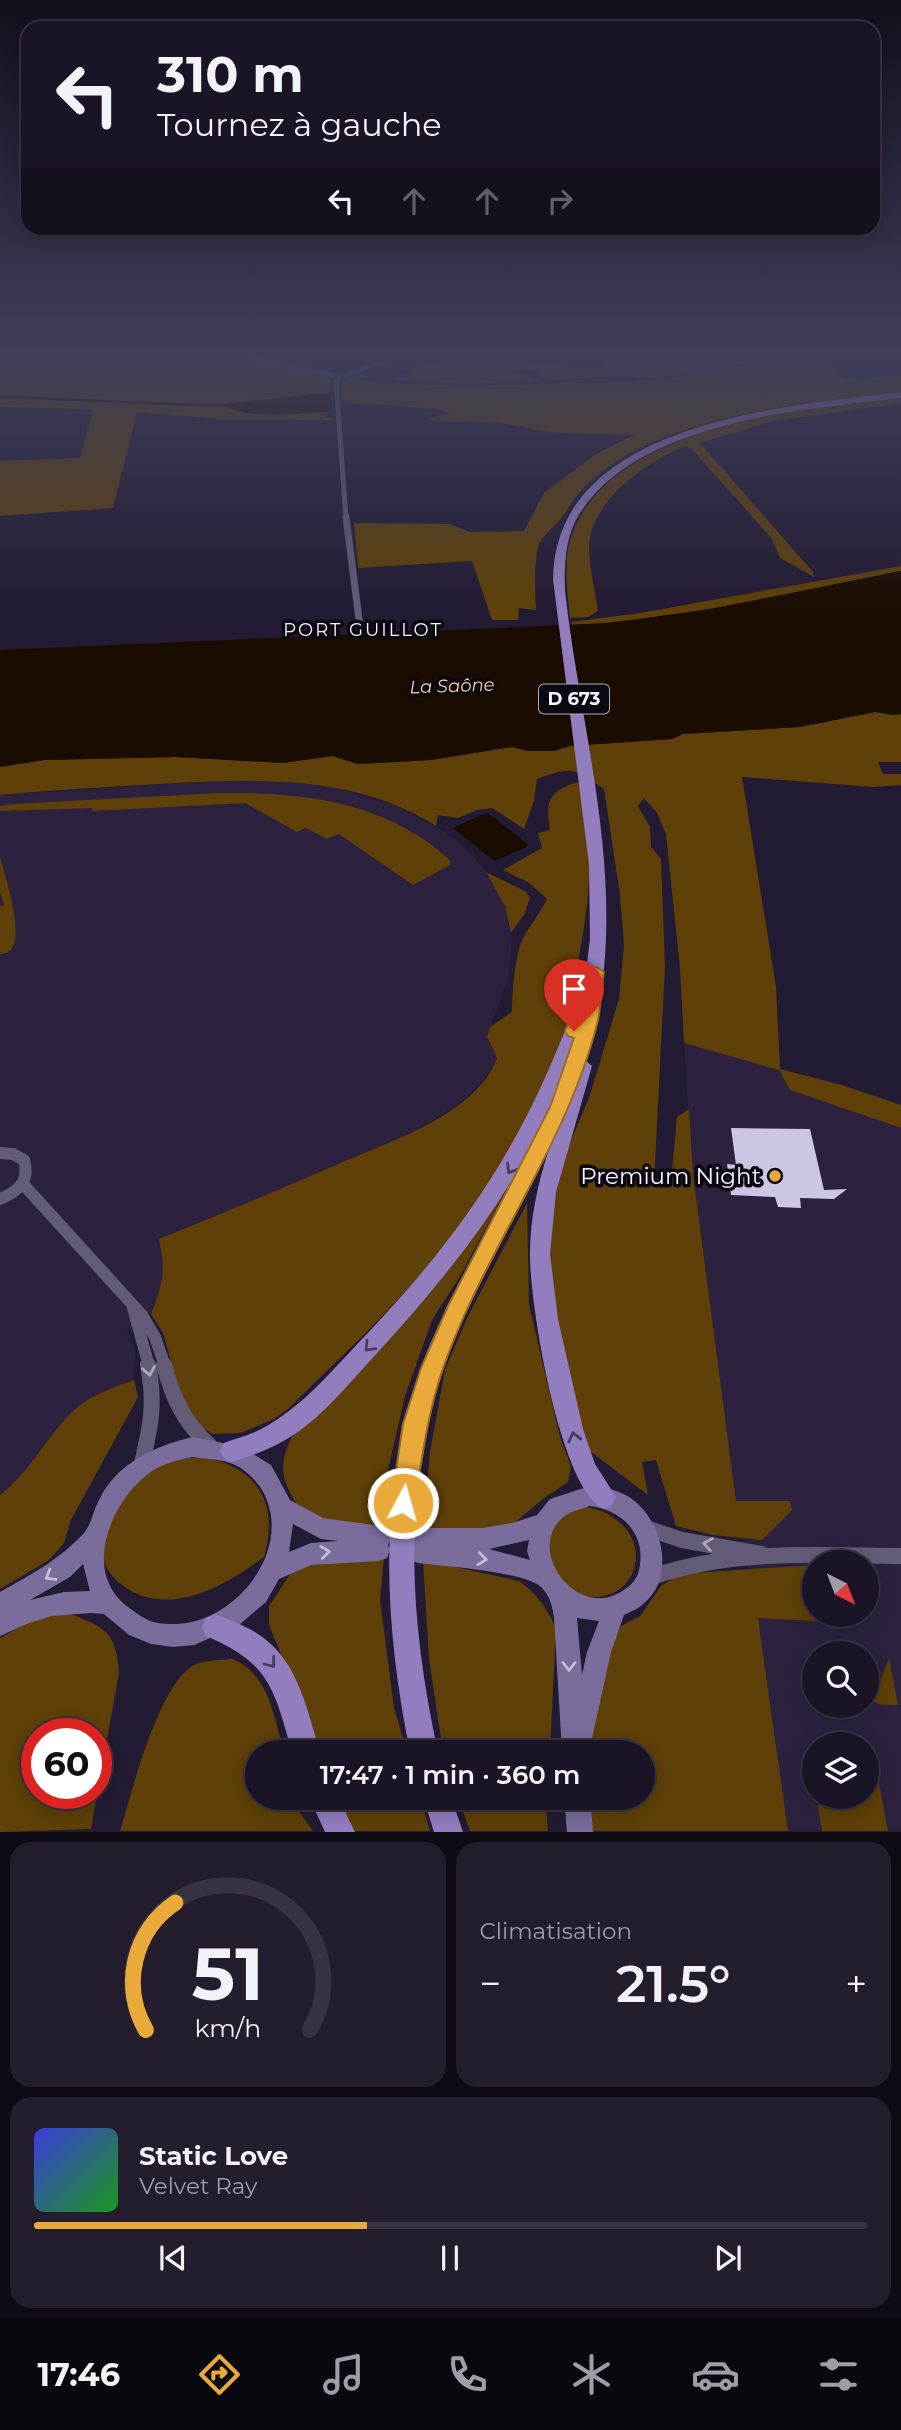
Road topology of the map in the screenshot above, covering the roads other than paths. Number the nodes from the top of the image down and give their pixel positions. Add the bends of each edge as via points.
1 (339, 438) edge
2 (680, 438) edge
3 (360, 627) dead end
4 (596, 972) junction
5 (589, 1019) junction
6 (0, 1153) edge
7 (23, 1184) junction
8 (0, 1199) edge
9 (132, 1304) junction
10 (221, 1449) junction
11 (141, 1467) junction
12 (604, 1497) junction
13 (282, 1507) junction
14 (544, 1523) junction
15 (644, 1528) junction
16 (94, 1539) junction
17 (772, 1556) junction
18 (901, 1556) edge
19 (274, 1570) junction
20 (544, 1575) junction
21 (648, 1579) junction
22 (562, 1598) junction
23 (107, 1603) junction
24 (0, 1605) edge
25 (615, 1609) junction
26 (0, 1625) edge
27 (215, 1627) junction
28 (303, 1740) edge
29 (421, 1740) edge
30 (575, 1740) edge
31 (579, 1740) edge
32 (330, 1810) edge
33 (441, 1810) edge
34 (578, 1810) edge
35 (341, 1832) edge
36 (449, 1832) edge
37 (580, 1832) edge

1 - 3 street
2 - 4 main road, D 673 via 631,460 597,486 574,515 560,557 563,613 598,879
4 - 5 main road, D 673
4 -> 10 main road via 544,1109 502,1183 462,1240 386,1330 293,1423 271,1438
12 -> 5 main road via 593,1485 578,1452 548,1330 539,1248 548,1185 577,1100
5 - 29 main road, D 673 via 559,1107 456,1312 415,1424 405,1478 400,1564 403,1630
6 - 7 street via 24,1160 28,1172
7 - 8 street
7 - 9 street
9 - 10 street via 152,1334 178,1412 196,1435
9 -> 11 street via 152,1397 152,1426
10 - 11 main road via 175,1450
10 - 13 main road via 258,1467
11 - 16 main road via 110,1499
12 - 14 main road via 583,1496 563,1503
12 - 15 main road via 620,1503
13 - 19 main road via 283,1538
19 -> 13 main road via 310,1554 380,1543 321,1528
14 - 20 main road via 538,1540
14 -> 20 main road via 521,1534 419,1546
17 -> 15 street via 682,1540
15 - 21 main road via 652,1553
16 - 23 main road via 94,1573
16 -> 24 main road via 62,1569
17 - 18 street
17 - 21 street via 685,1566
19 - 27 main road via 250,1604
20 - 22 main road
21 - 25 main road via 629,1602
22 - 25 main road via 597,1611
22 -> 30 main road via 569,1629
23 - 26 main road via 77,1600 40,1606
23 - 27 main road via 125,1621 163,1635
25 - 31 main road via 599,1651
27 -> 28 main road via 254,1645 271,1660 290,1695
32 - 35 main road
33 - 36 main road
34 - 37 main road

